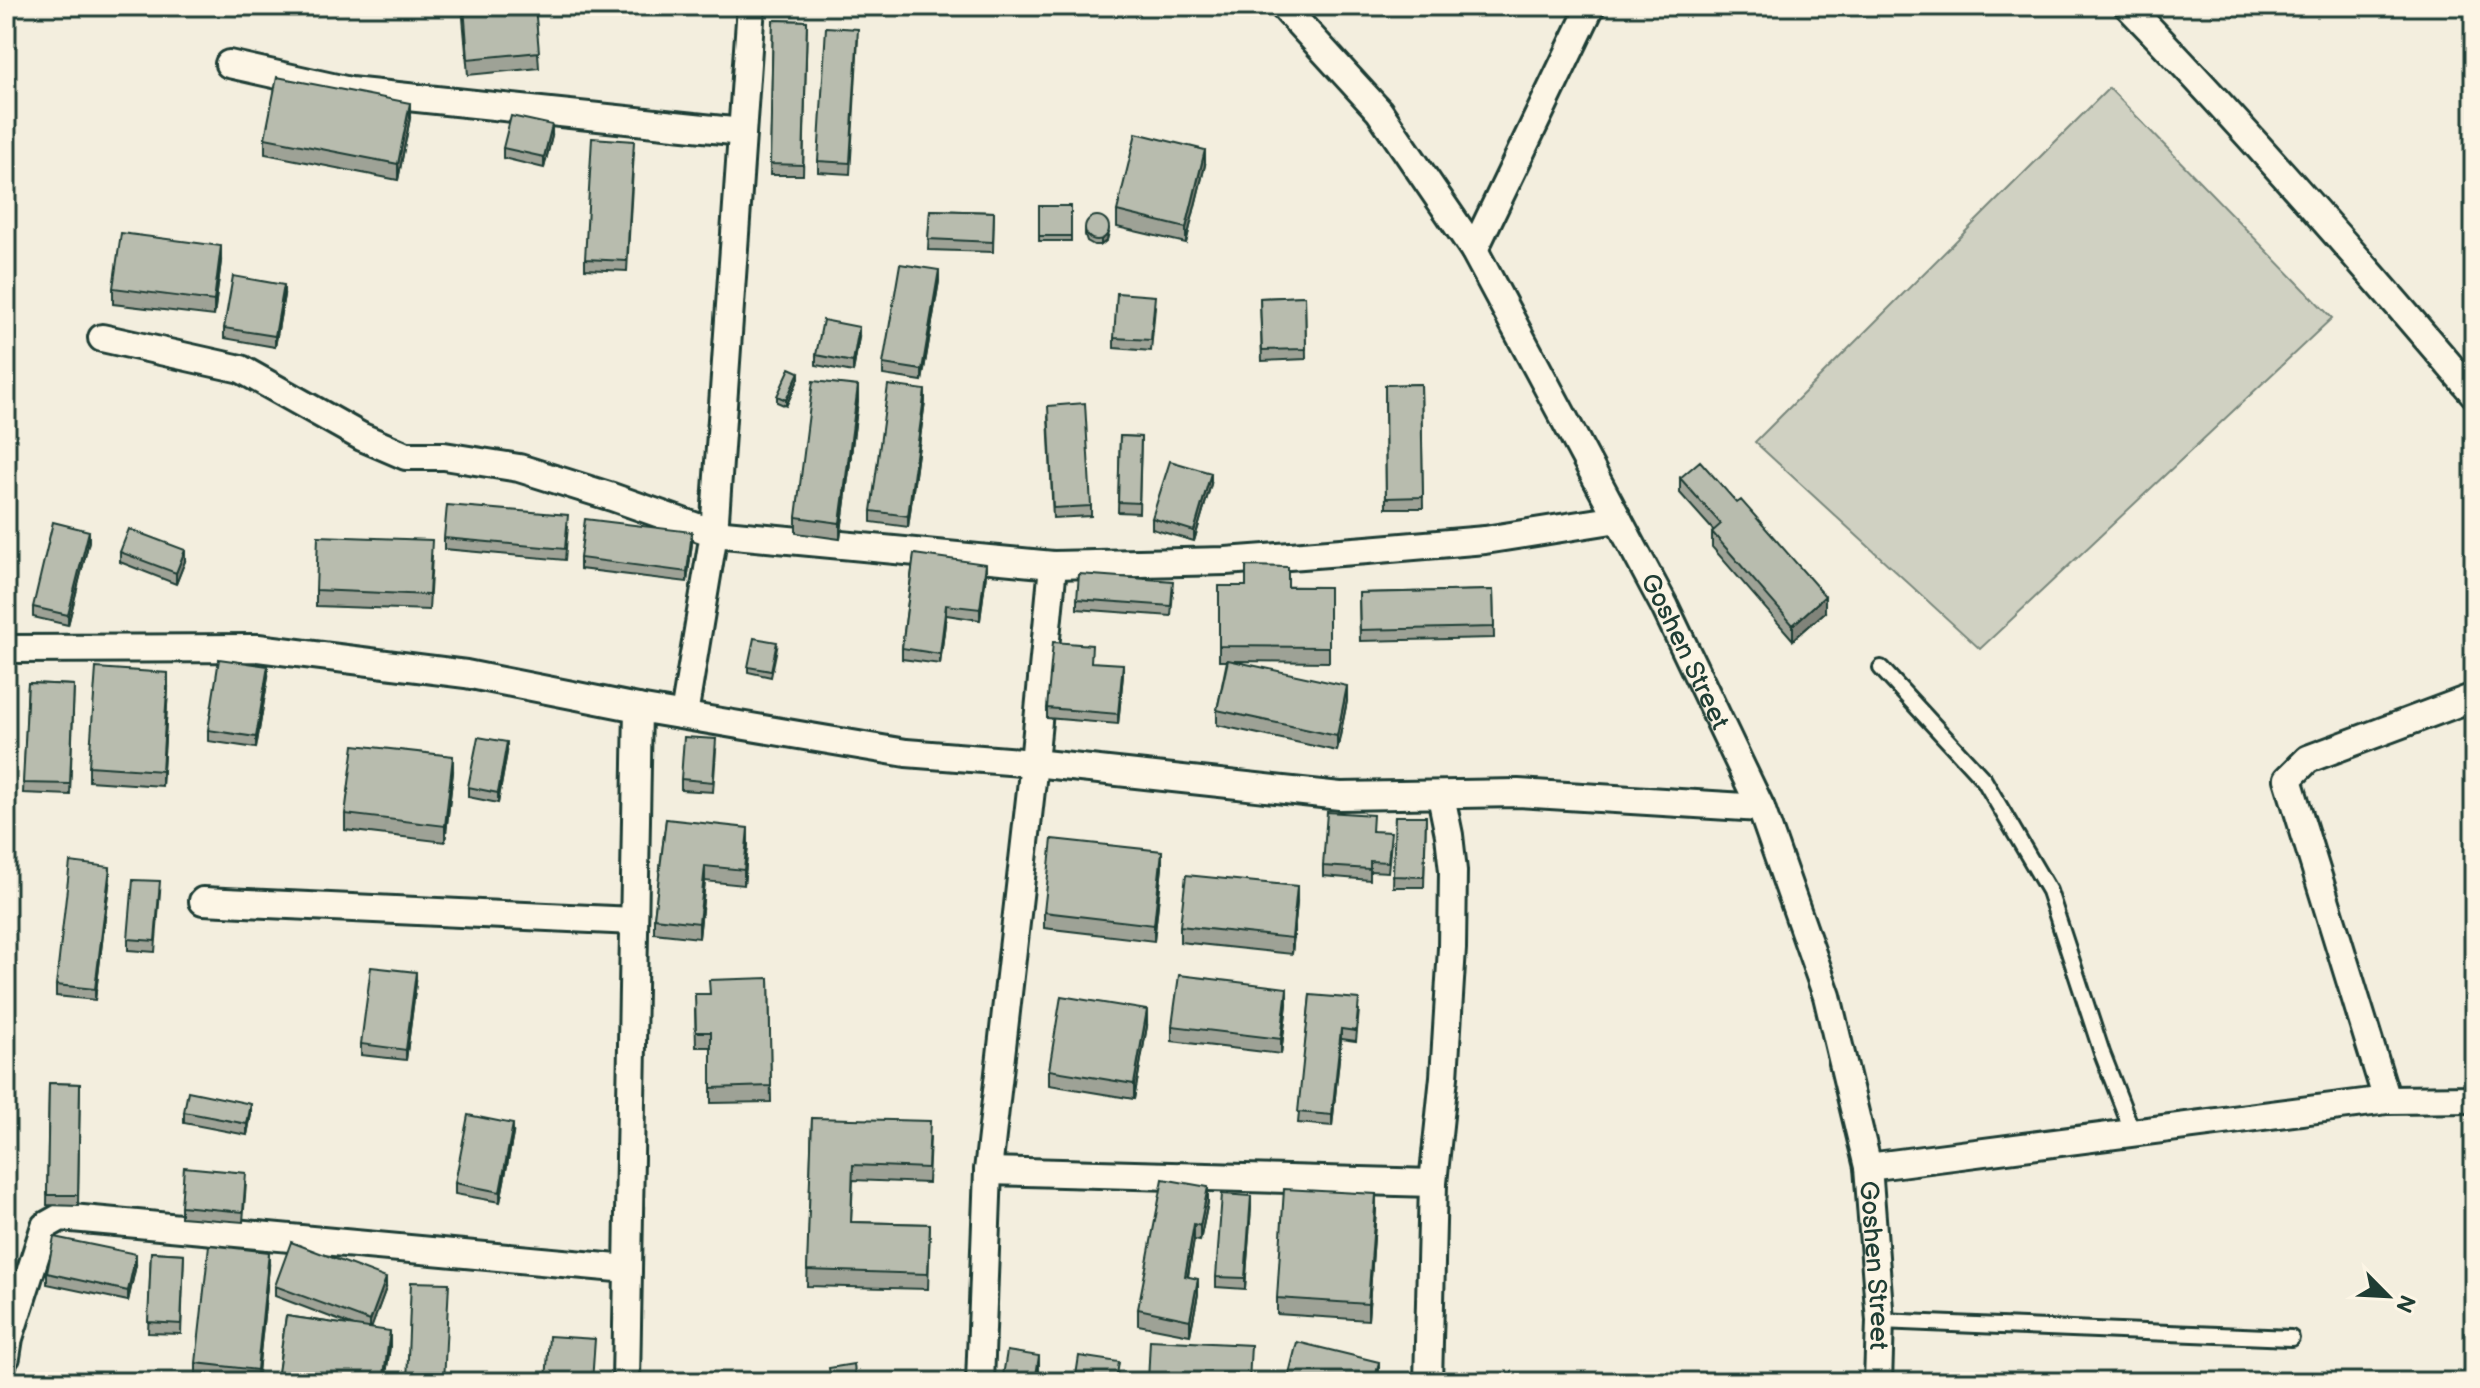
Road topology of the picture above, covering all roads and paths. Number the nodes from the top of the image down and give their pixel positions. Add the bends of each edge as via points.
1 (751, 6) edge
2 (1283, 6) edge
3 (1591, 6) edge
4 (2128, 6) edge
5 (229, 64) dead end
6 (742, 132) junction
7 (1474, 250) junction
8 (102, 338) dead end
9 (2474, 394) edge
10 (1618, 519) junction
11 (714, 533) junction
12 (1053, 565) junction
13 (6, 649) edge
14 (1881, 668) dead end
15 (2474, 697) edge
16 (638, 708) junction
17 (684, 715) junction
18 (1034, 763) junction
19 (1441, 796) junction
20 (1761, 808) junction
21 (203, 901) dead end
22 (634, 921) junction
23 (2474, 1099) edge
24 (2387, 1100) junction
25 (2133, 1133) junction
26 (1868, 1167) junction
27 (988, 1171) junction
28 (1433, 1183) junction
29 (628, 1269) junction
30 (1880, 1321) junction
31 (2291, 1338) dead end
32 (6, 1357) edge
33 (626, 1382) edge
34 (980, 1382) edge
35 (1428, 1382) edge
36 (1878, 1382) edge

1 - 6 street
2 - 7 street, Goshen Street via 1379,111
3 - 7 street
4 - 9 street
5 - 6 street via 350,91
6 - 11 street
7 - 10 street, Goshen Street
8 - 11 street via 241,369 406,456 444,456 519,468
10 - 12 street via 1485,540 1226,561
10 - 20 street, Goshen Street
11 - 12 street
11 - 17 street
12 - 18 street
13 - 16 street via 258,648 466,674
14 - 25 lane via 1984,780 2049,891
15 - 24 street via 2308,759 2288,779
16 - 17 street
16 - 22 street
17 - 18 street via 906,753
18 - 19 street via 1340,796
18 - 27 street
19 - 20 street via 1518,793
19 - 28 street via 1453,871 1452,948
20 - 26 street, Goshen Street via 1827,996
21 - 22 street
22 - 29 street
23 - 24 street
24 - 25 street
25 - 26 street
26 - 30 street, Goshen Street
27 - 28 street
27 - 34 street
28 - 35 street
29 - 32 street via 61,1217 45,1226
29 - 33 street
30 - 31 lane
30 - 36 street, Goshen Street

